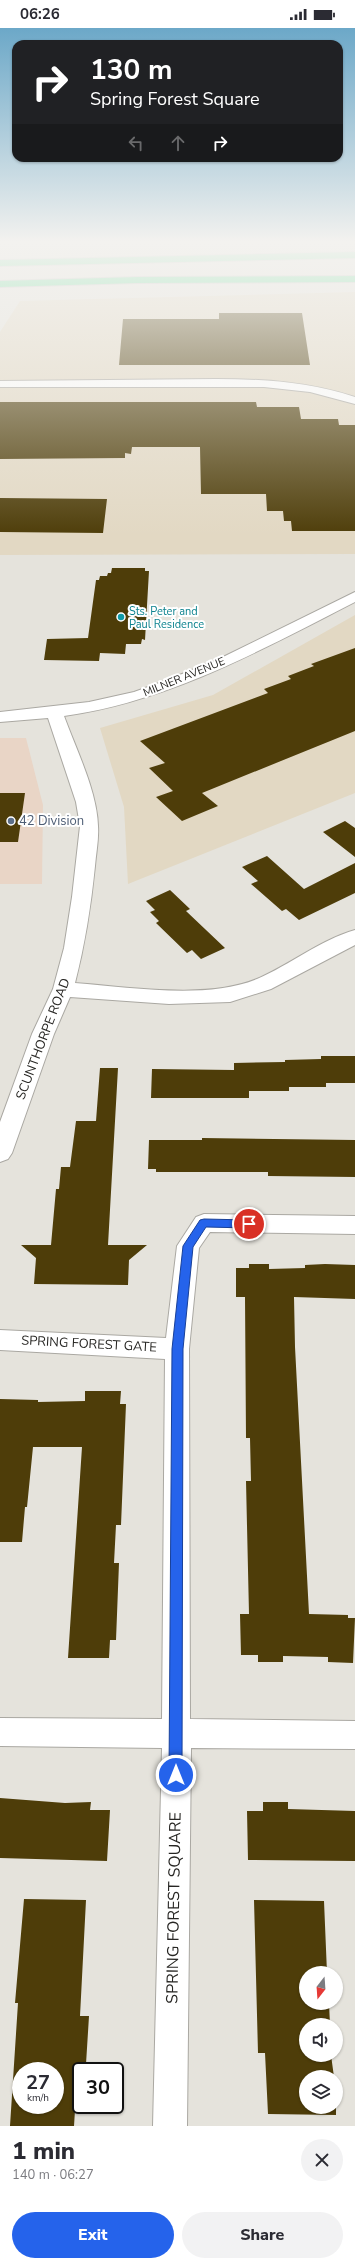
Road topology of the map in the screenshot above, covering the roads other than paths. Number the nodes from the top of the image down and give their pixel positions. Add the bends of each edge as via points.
1 (0, 384) edge
2 (355, 401) edge
3 (355, 596) edge
4 (54, 713) junction
5 (0, 717) edge
6 (355, 937) edge
7 (63, 989) junction
8 (6, 1121) edge
9 (0, 1153) edge
10 (355, 1225) edge
11 (0, 1340) edge
12 (177, 1349) junction
13 (0, 1732) edge
14 (176, 1733) junction
15 (355, 1735) edge
16 (170, 2126) edge

1 - 2 street via 251,383 298,387 339,395
3 - 4 street, MILNER AVENUE via 182,680 140,695
4 - 5 street, MILNER AVENUE
4 - 7 street, SCUNTHORPE ROAD via 73,763 85,802 89,826 78,921
6 - 7 street via 264,984 230,995 169,997
7 - 8 street, SCUNTHORPE ROAD
8 - 9 street, SCUNTHORPE ROAD
10 - 12 street, SPRING FOREST SQUARE via 204,1223 188,1246
11 - 12 street, SPRING FOREST GATE
12 - 14 street, SPRING FOREST SQUARE
13 - 14 street
14 - 15 street
14 - 16 street, SPRING FOREST SQUARE

